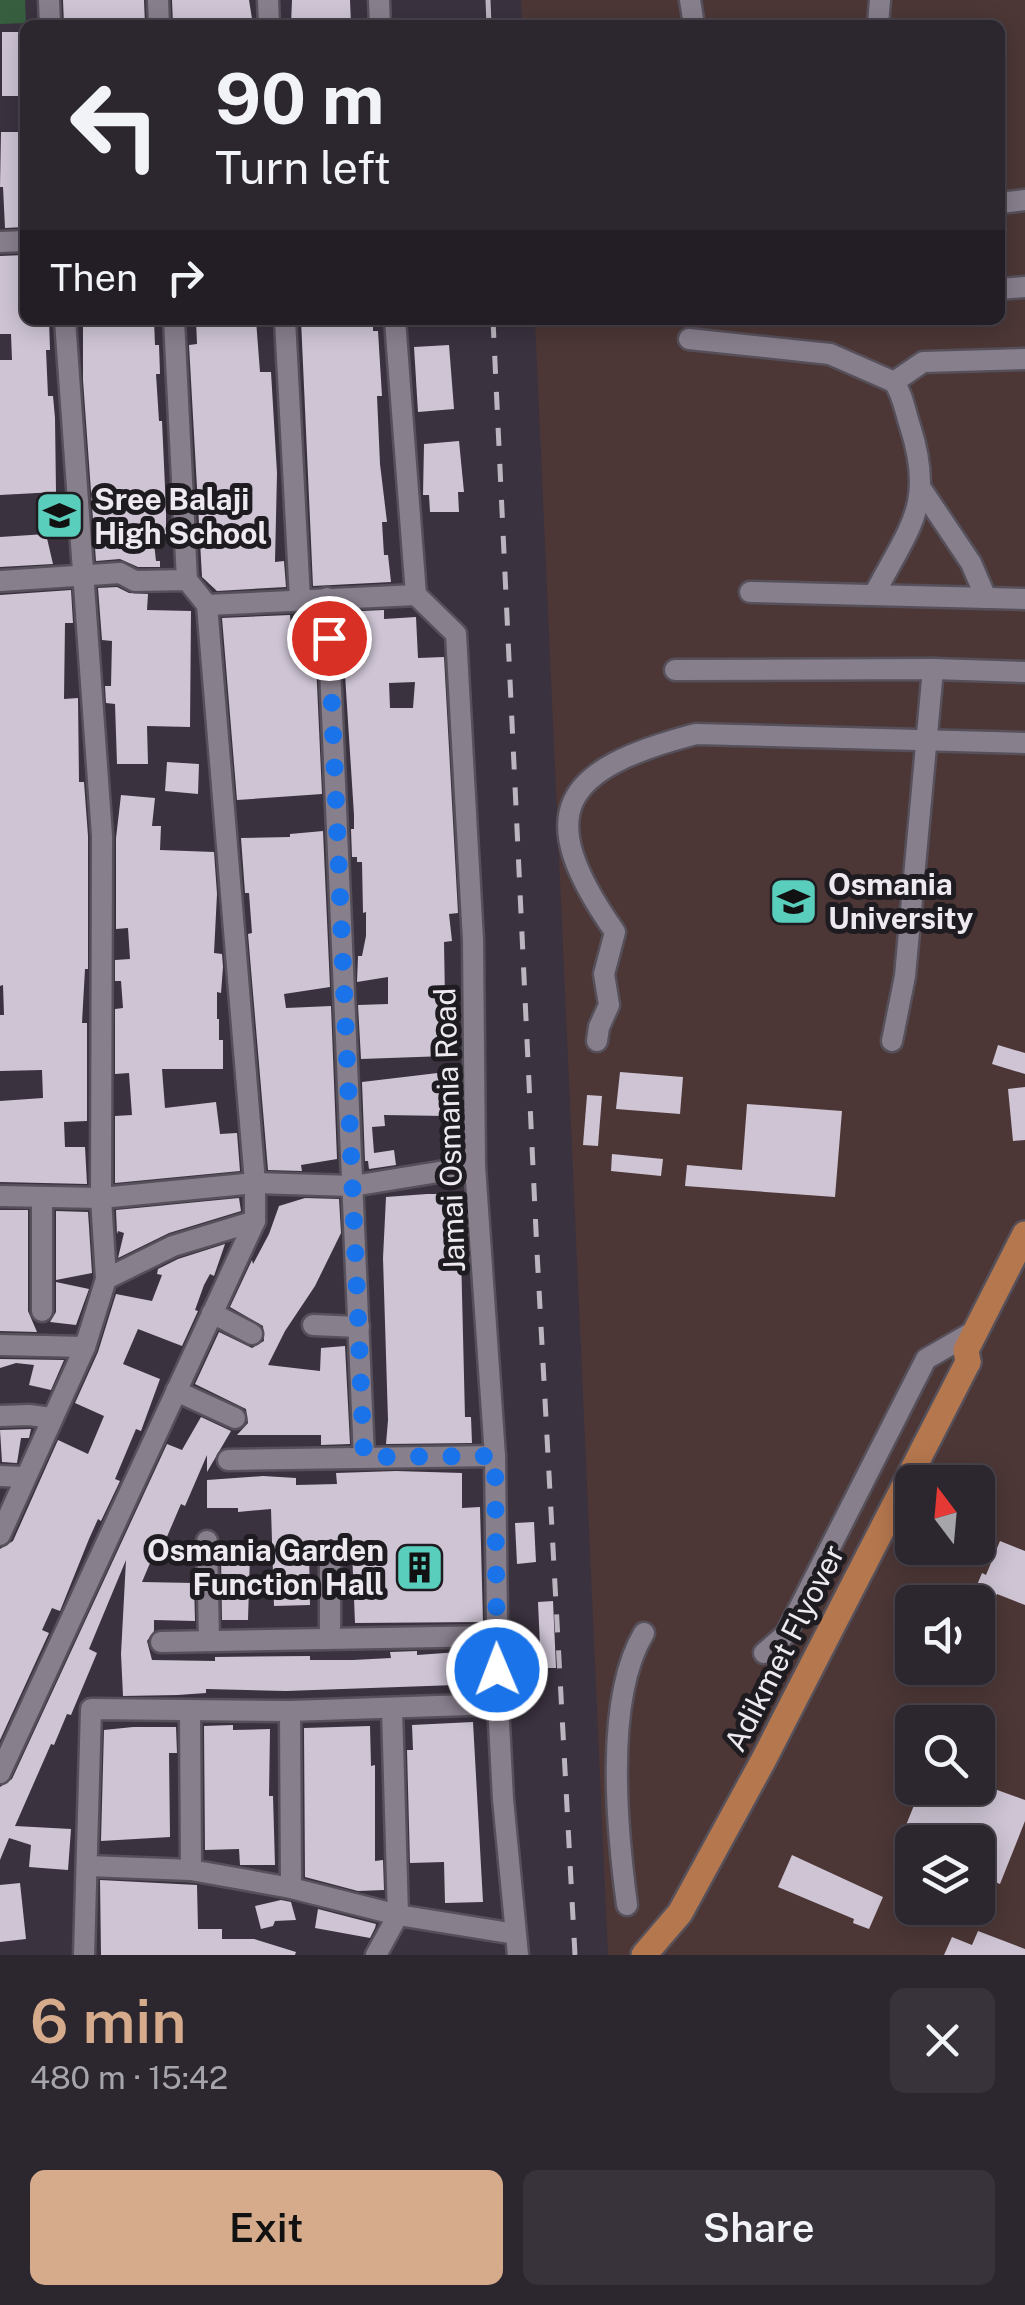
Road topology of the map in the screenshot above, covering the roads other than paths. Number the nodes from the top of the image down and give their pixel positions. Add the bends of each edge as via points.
1 (65, 325) edge
2 (174, 325) edge
3 (285, 325) edge
4 (394, 325) edge
5 (689, 338) dead end
6 (1025, 360) edge
7 (894, 382) junction
8 (922, 490) junction
9 (82, 574) junction
10 (187, 580) junction
11 (0, 581) edge
12 (750, 592) dead end
13 (874, 593) junction
14 (416, 596) junction
15 (327, 598) junction
16 (986, 598) junction
17 (300, 599) junction
18 (1025, 599) edge
19 (206, 604) junction
20 (933, 668) junction
21 (675, 670) dead end
22 (1025, 672) edge
23 (929, 739) junction
24 (1025, 743) edge
25 (597, 1041) dead end
26 (892, 1041) dead end
27 (476, 1166) junction
28 (256, 1184) junction
29 (353, 1186) junction
30 (0, 1196) edge
31 (42, 1197) junction
32 (101, 1198) junction
33 (254, 1220) junction
34 (1025, 1234) edge
35 (1025, 1268) edge
36 (106, 1278) junction
37 (42, 1311) dead end
38 (212, 1313) junction
39 (314, 1325) dead end
40 (359, 1327) junction
41 (978, 1328) junction
42 (252, 1334) dead end
43 (0, 1345) edge
44 (85, 1347) junction
45 (965, 1368) junction
46 (176, 1391) junction
47 (0, 1416) edge
48 (52, 1418) junction
49 (234, 1418) dead end
50 (495, 1456) junction
51 (364, 1457) junction
52 (228, 1460) dead end
53 (0, 1476) edge
54 (24, 1477) junction
55 (1, 1531) edge
56 (207, 1541) dead end
57 (330, 1553) dead end
58 (644, 1633) dead end
59 (496, 1636) junction
60 (330, 1638) junction
61 (209, 1640) junction
62 (161, 1642) dead end
63 (764, 1653) dead end
64 (498, 1704) junction
65 (392, 1709) junction
66 (190, 1711) junction
67 (290, 1711) junction
68 (9, 1728) edge
69 (0, 1773) edge
70 (88, 1866) junction
71 (191, 1870) junction
72 (291, 1888) junction
73 (627, 1905) dead end
74 (398, 1915) junction
75 (517, 1944) edge
76 (84, 1955) edge
77 (376, 1955) edge
78 (644, 1955) edge

1 - 9 street
2 - 10 street
3 - 17 street
4 - 14 street
5 - 7 street via 830,354
6 - 7 street via 923,362
7 - 8 street via 918,453
8 - 13 street
8 - 16 street via 971,562
9 - 10 street
9 - 11 street
9 - 32 street via 102,836
10 - 19 street
12 - 13 street
13 - 16 street
14 - 15 street
14 - 27 street, Jamai Osmania Road via 456,634 474,940
15 - 17 street
15 - 29 street
16 - 18 street
17 - 19 street
19 - 28 street
20 - 21 street
20 - 22 street
20 - 23 street
23 - 24 street
23 - 25 street via 696,734 655,744 588,779 574,796 567,822 586,890 615,932 604,974 609,1005
23 - 26 street
27 - 29 street
27 - 50 street, Jamai Osmania Road
28 - 29 street
28 - 32 street
28 - 33 street
29 - 40 street
30 - 31 street
31 - 32 street
31 - 37 street
32 - 36 street
33 - 36 street via 173,1246
33 - 38 street
34 - 41 main road
35 - 45 main road via 980,1358
36 - 44 street
38 - 42 street
38 - 46 street
39 - 40 street
40 - 51 street
41 - 45 main road
41 - 63 street via 926,1359 786,1634
43 - 44 street
44 - 48 street
45 - 78 main road, Adikmet Flyover via 764,1760 680,1913
46 - 49 street
46 - 68 street
47 - 48 street
48 - 54 street
50 - 51 street
50 - 59 street, Jamai Osmania Road
51 - 52 street
53 - 54 street
54 - 55 street
56 - 61 street
57 - 60 street
58 - 73 street via 624,1681 617,1754
59 - 60 street
59 - 64 street, Jamai Osmania Road
60 - 61 street
61 - 62 street
64 - 65 street
64 - 75 street, Jamai Osmania Road
65 - 67 street
65 - 74 street
66 - 67 street
66 - 70 street via 90,1710
66 - 71 street
67 - 72 street
68 - 69 street
70 - 71 street
70 - 76 street
71 - 72 street
72 - 74 street
74 - 75 street
74 - 77 street

